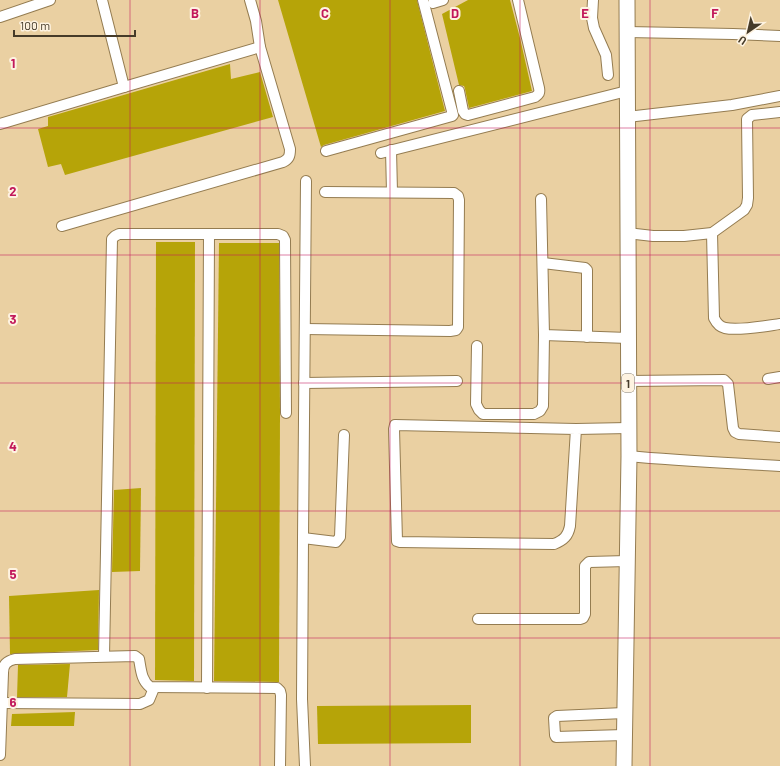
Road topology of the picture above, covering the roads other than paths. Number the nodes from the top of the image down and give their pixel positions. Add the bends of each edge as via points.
1 (50, 0) edge
2 (102, 0) edge
3 (250, 0) edge
4 (423, 0) edge
5 (444, 0) edge
6 (518, 0) edge
7 (593, 0) edge
8 (627, 0) edge
9 (433, 3) dead end
10 (0, 17) edge
11 (627, 32) junction
12 (780, 36) edge
13 (260, 47) junction
14 (608, 75) dead end
15 (124, 87) junction
16 (459, 91) dead end
17 (627, 91) junction
18 (780, 96) edge
19 (780, 112) edge
20 (627, 117) junction
21 (0, 124) edge
22 (391, 150) junction
23 (326, 151) dead end
24 (381, 153) dead end
25 (306, 181) dead end
26 (325, 192) dead end
27 (392, 192) junction
28 (541, 199) dead end
29 (62, 226) dead end
30 (712, 233) junction
31 (209, 234) junction
32 (637, 234) junction
33 (543, 263) junction
34 (780, 324) edge
35 (305, 329) junction
36 (544, 335) junction
37 (587, 337) junction
38 (628, 338) junction
39 (477, 346) dead end
40 (780, 377) edge
41 (768, 379) dead end
42 (457, 381) dead end
43 (628, 381) junction
44 (304, 383) junction
45 (286, 413) dead end
46 (628, 428) junction
47 (576, 429) junction
48 (344, 435) dead end
49 (780, 437) edge
50 (629, 456) junction
51 (780, 466) edge
52 (303, 538) junction
53 (627, 561) junction
54 (478, 619) dead end
55 (104, 656) junction
56 (154, 688) junction
57 (207, 688) junction
58 (2, 703) junction
59 (624, 713) junction
60 (624, 735) junction
61 (0, 755) edge
62 (280, 766) edge
63 (305, 766) edge
64 (624, 766) edge

1 - 10 lane
2 - 15 lane
3 - 13 lane
4 - 23 lane via 453,115
5 - 9 lane
6 - 16 lane via 540,92 535,97 468,115 463,111
7 - 14 lane via 592,18 606,55
8 - 11 highway, 1
11 - 12 lane
11 - 17 highway, 1
13 - 15 lane
13 - 29 lane via 290,149 287,160
15 - 21 lane
17 - 20 highway, 1
17 - 22 lane
18 - 20 lane via 732,105
19 - 30 lane via 752,115 747,119 748,205
20 - 32 highway, 1
22 - 24 lane
22 - 27 lane
25 - 35 lane
26 - 27 lane
27 - 35 lane via 454,193 458,196 457,329
28 - 33 lane
30 - 32 lane via 684,236
30 - 34 lane via 716,322 725,328
31 - 45 lane via 278,234 285,240
31 - 55 lane via 119,234 112,239
31 - 57 lane
32 - 38 highway, 1
33 - 36 lane
33 - 37 lane via 588,270
35 - 44 lane
36 - 37 lane
36 - 39 lane via 543,406 534,414 483,414 479,410 476,404
37 - 38 lane
38 - 43 highway, 1
40 - 41 lane
42 - 44 lane
43 - 46 highway, 1
43 - 49 lane via 724,380 728,384 735,432
44 - 52 lane
46 - 47 lane
46 - 50 highway, 1
47 - 47 lane via 395,425 397,541 554,544 560,541 568,534 570,526
48 - 52 lane via 340,537 336,542
50 - 51 lane
50 - 53 highway, 1
52 - 63 lane via 302,699
53 - 54 lane via 586,564 583,618
53 - 59 highway, 1
55 - 56 lane via 138,657 145,684
55 - 58 lane via 8,661 3,669
56 - 57 lane
56 - 58 lane via 149,700 140,704
57 - 62 lane via 279,689
58 - 61 lane
59 - 60 highway, 1
59 - 60 lane via 554,718 556,737
60 - 64 highway, 1

